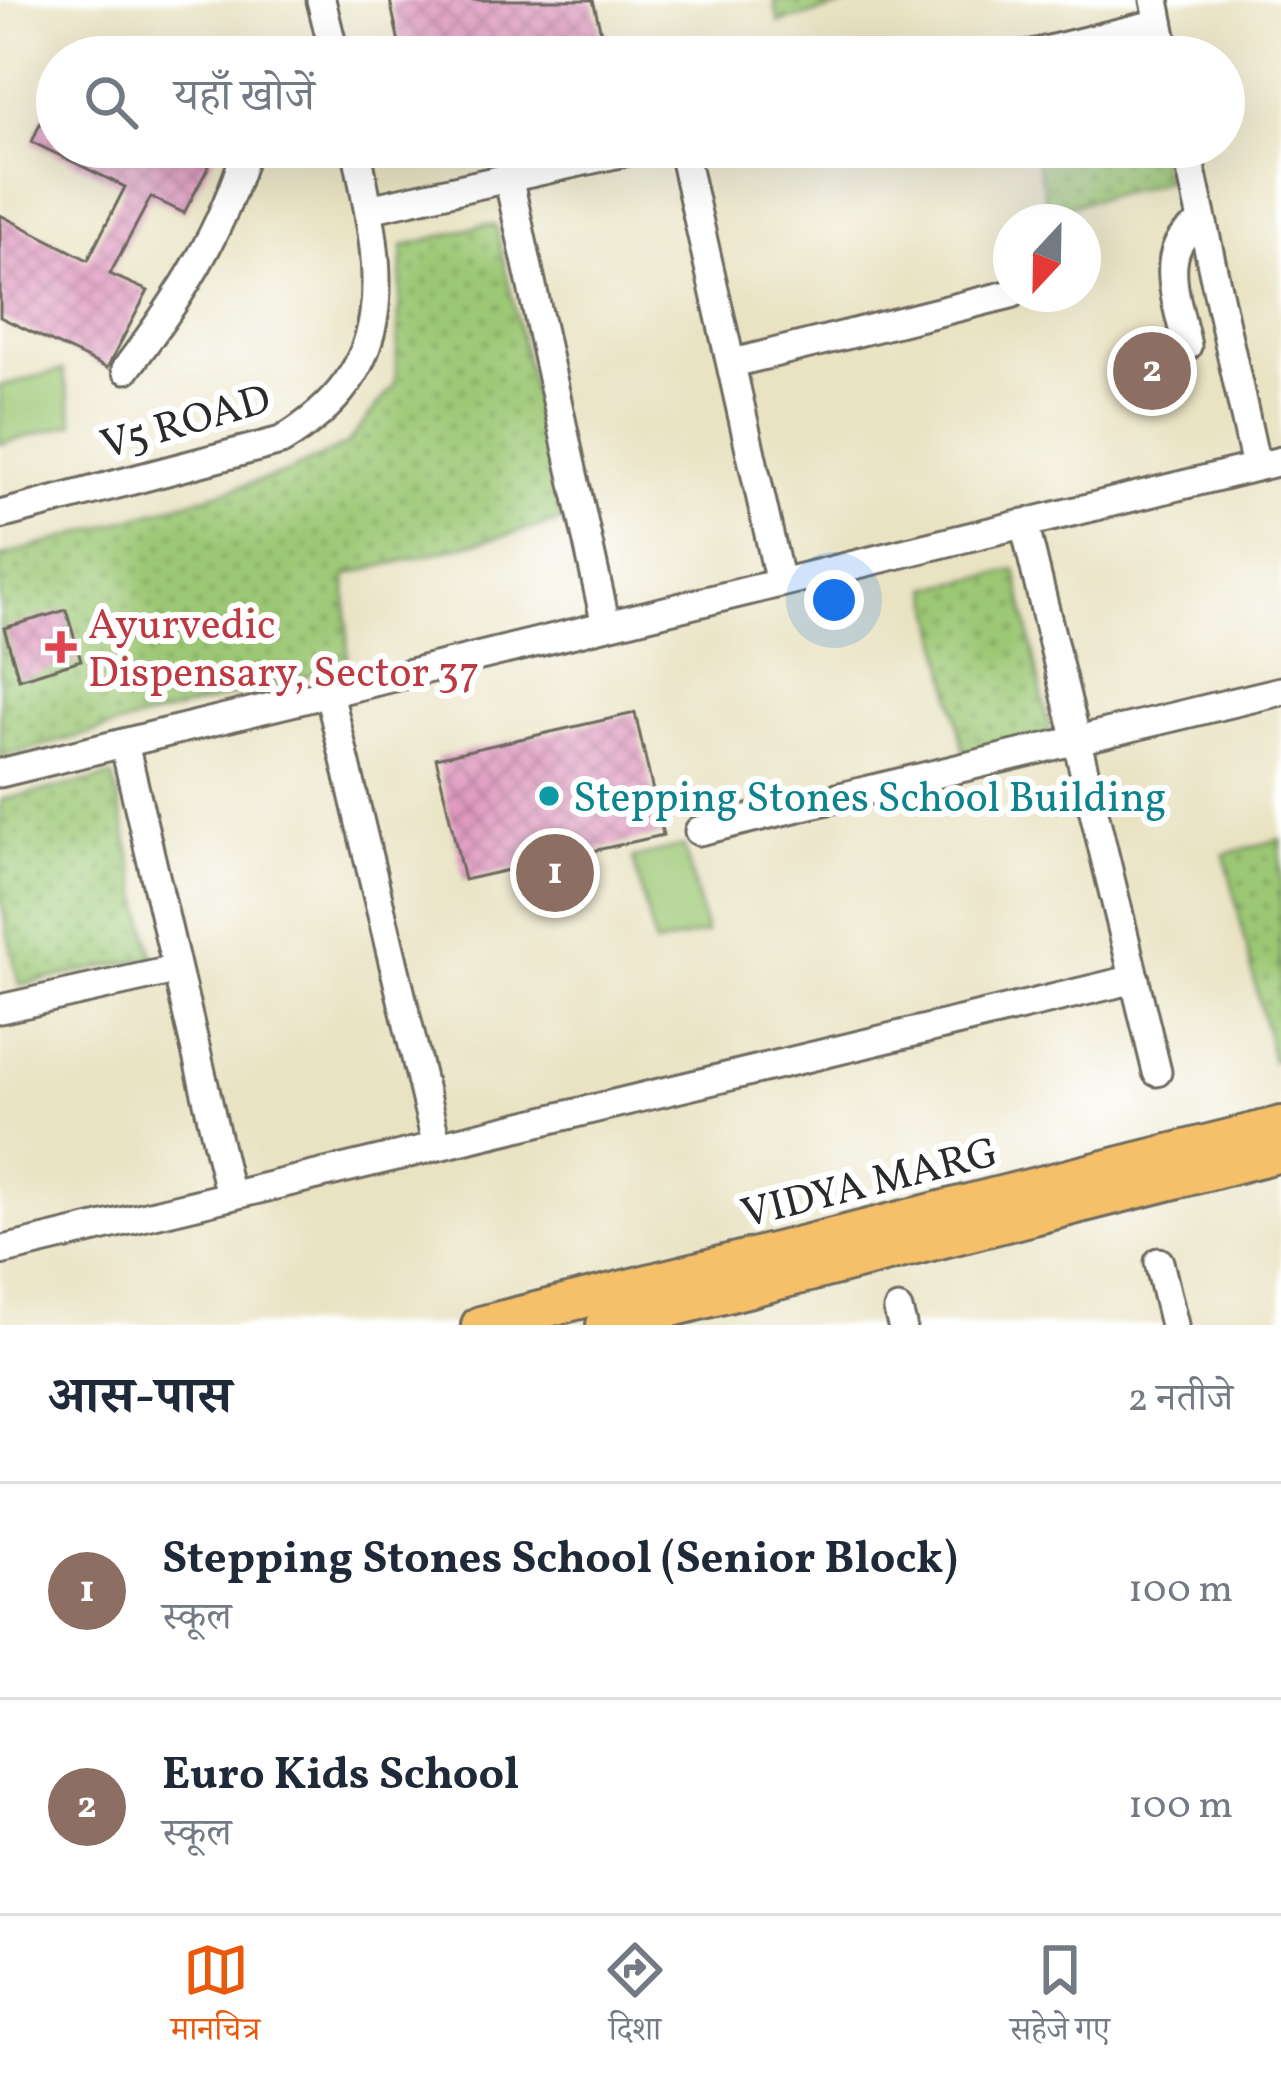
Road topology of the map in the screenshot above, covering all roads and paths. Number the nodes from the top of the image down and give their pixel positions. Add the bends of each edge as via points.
1 (321, 0) edge
2 (1157, 12) edge
3 (330, 36) edge
4 (1084, 36) edge
5 (240, 168) edge
6 (360, 168) edge
7 (561, 168) edge
8 (687, 168) edge
9 (1191, 168) edge
10 (508, 181) junction
11 (369, 209) junction
12 (1203, 224) junction
13 (993, 298) edge
14 (1187, 346) dead end
15 (733, 363) junction
16 (126, 369) dead end
17 (1268, 464) edge
18 (0, 515) edge
19 (1024, 523) junction
20 (780, 583) junction
21 (606, 625) junction
22 (1281, 691) edge
23 (329, 693) junction
24 (1076, 740) junction
25 (124, 743) junction
26 (0, 773) edge
27 (699, 831) dead end
28 (175, 970) junction
29 (1135, 979) junction
30 (0, 1009) edge
31 (1157, 1072) dead end
32 (1281, 1125) edge
33 (437, 1146) junction
34 (1281, 1153) edge
35 (230, 1196) junction
36 (0, 1251) edge
37 (1160, 1262) dead end
38 (479, 1325) edge
39 (605, 1325) edge
40 (1174, 1325) edge

1 - 3 street
2 - 4 street
5 - 16 street via 182,295
6 - 11 street, V5 ROAD
7 - 10 street
8 - 15 street
9 - 12 street
10 - 11 street
10 - 21 street
11 - 18 street, V5 ROAD via 381,281 364,351 319,418 280,441
12 - 14 street via 1190,229 1170,262
12 - 17 street
13 - 15 street
15 - 20 street
17 - 19 street
19 - 20 street
19 - 24 street
20 - 21 street
21 - 23 street
22 - 24 street
23 - 25 street
23 - 33 street
24 - 27 street
24 - 29 street
25 - 26 street
25 - 28 street
28 - 30 street
28 - 35 street
29 - 31 street
29 - 33 street
32 - 38 main road, VIDYA MARG
33 - 35 street
34 - 39 main road, VIDYA MARG
35 - 36 street
37 - 40 street

